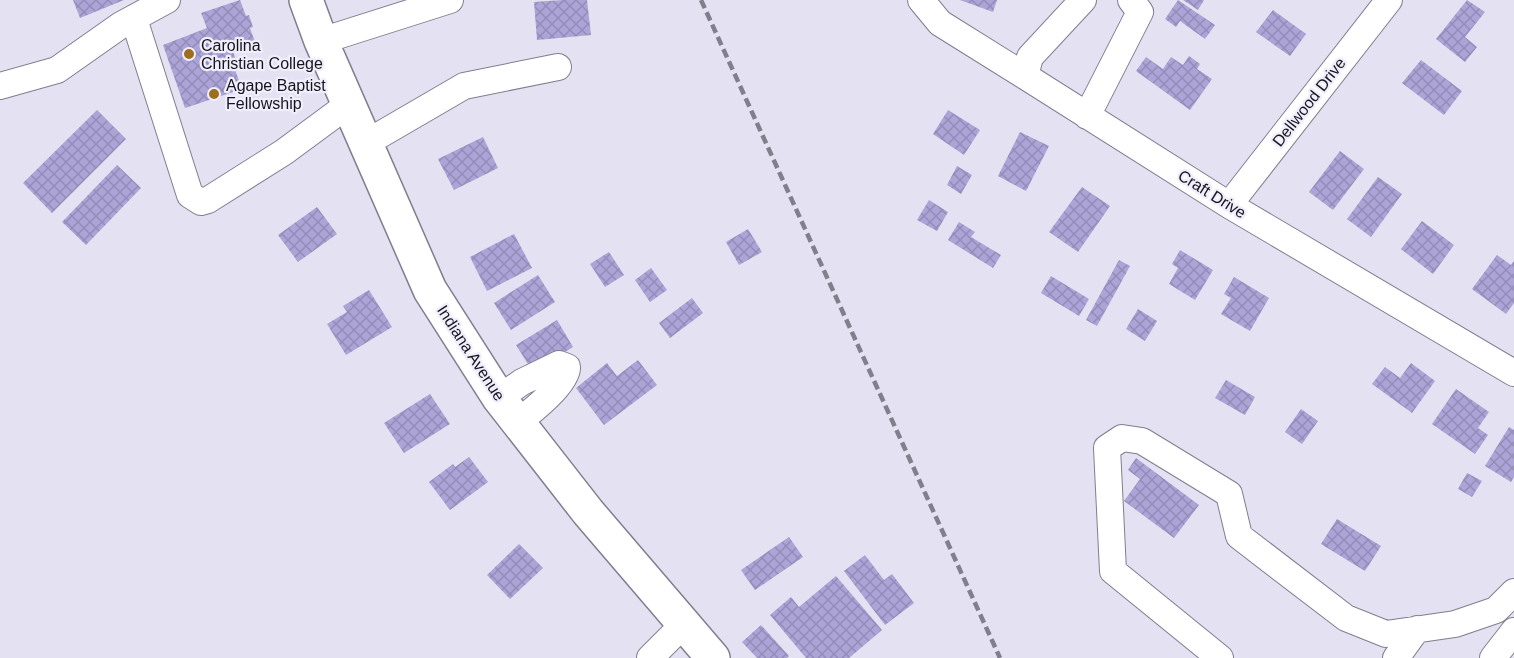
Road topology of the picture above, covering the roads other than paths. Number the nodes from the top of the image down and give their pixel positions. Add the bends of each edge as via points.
1 (167, 0) edge
2 (306, 0) edge
3 (450, 0) edge
4 (921, 0) edge
5 (1083, 0) edge
6 (1131, 0) edge
7 (1389, 0) edge
8 (134, 19) junction
9 (321, 41) junction
10 (558, 68) dead end
11 (1024, 76) junction
12 (0, 86) edge
13 (349, 104) junction
14 (1087, 116) junction
15 (366, 143) junction
16 (1229, 205) junction
17 (1514, 373) edge
18 (1514, 592) edge
19 (684, 624) junction
20 (1417, 629) junction
21 (1514, 631) edge
22 (650, 658) edge
23 (713, 658) edge
24 (1220, 658) edge
25 (1395, 658) edge
26 (1493, 658) edge

1 - 8 street
2 - 9 main road, Indiana Avenue
3 - 9 street
4 - 11 street, Craft Drive via 940,23
5 - 11 street via 1030,57
6 - 14 street via 1140,12
7 - 16 street, Dellwood Drive
8 - 12 street via 57,70
8 - 13 street via 190,195 201,202 284,152
9 - 13 main road, Indiana Avenue
10 - 15 street via 464,86
11 - 14 street, Craft Drive
13 - 15 main road, Indiana Avenue
14 - 16 street, Craft Drive
15 - 19 main road, Indiana Avenue via 430,290 509,410 588,512
16 - 17 street, Craft Drive
18 - 20 street via 1496,610 1455,624
19 - 22 street
19 - 23 main road, Indiana Avenue
20 - 24 street via 1386,634 1346,618 1239,536 1229,494 1142,441 1122,438 1107,448 1113,571
20 - 25 street
21 - 26 street

